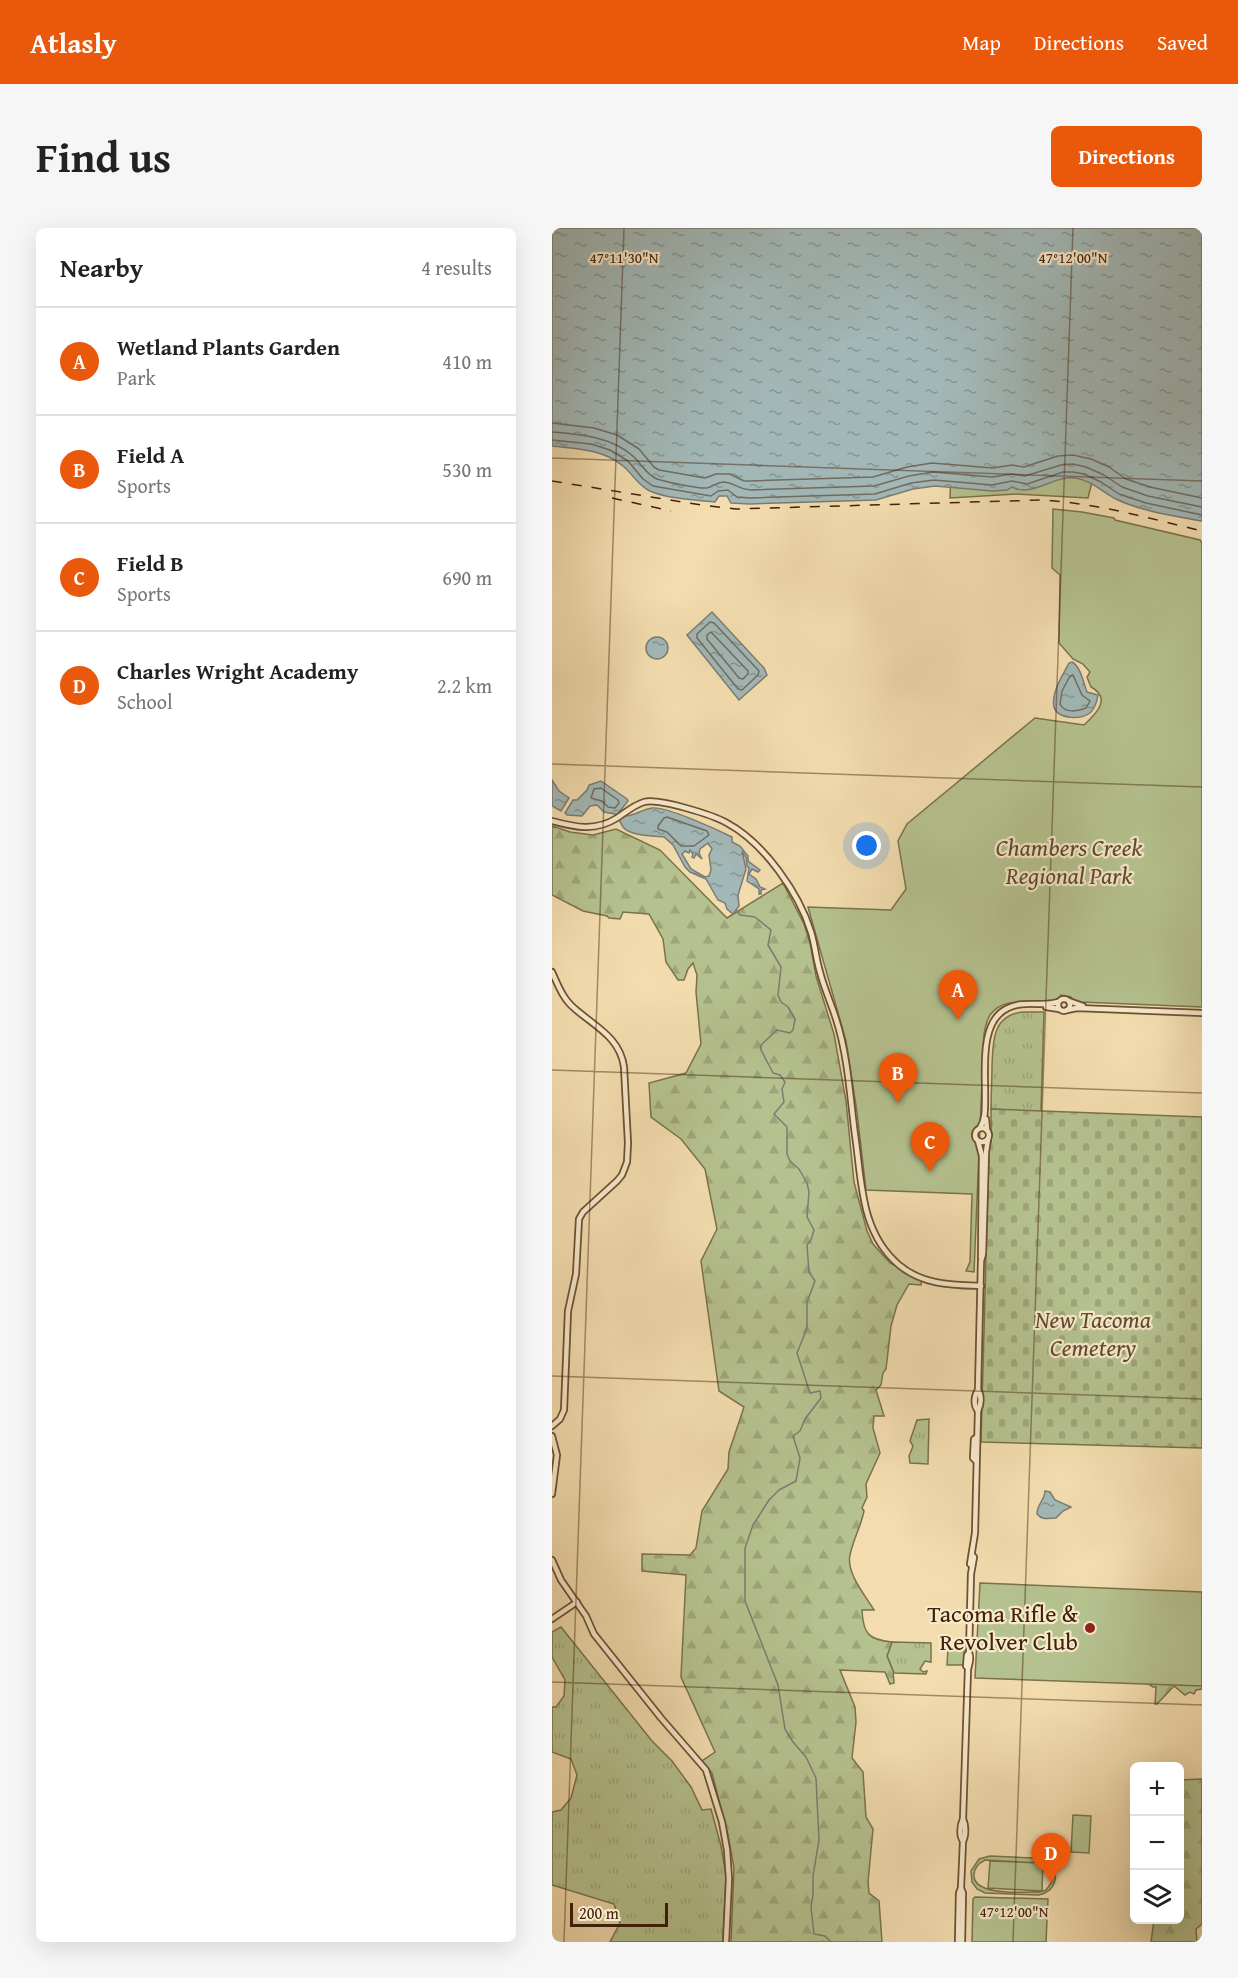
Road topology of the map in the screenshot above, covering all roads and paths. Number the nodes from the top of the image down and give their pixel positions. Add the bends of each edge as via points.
1 (552, 820) edge
2 (552, 972) edge
3 (1069, 1001) junction
4 (1058, 1002) junction
5 (1059, 1009) junction
6 (1067, 1010) junction
7 (1202, 1012) edge
8 (996, 1018) junction
9 (980, 1128) junction
10 (987, 1130) junction
11 (988, 1139) junction
12 (978, 1141) junction
13 (981, 1261) junction
14 (981, 1286) junction
15 (552, 1426) edge
16 (552, 1436) edge
17 (552, 1494) edge
18 (552, 1560) edge
19 (577, 1602) junction
20 (552, 1619) edge
21 (726, 1942) edge
22 (960, 1942) edge

1 - 14 street via 590,828 654,801 714,817 738,830 764,852 779,870 811,931 846,1066 860,1188 878,1237 890,1256 913,1274 940,1284
2 - 15 street via 570,1004 620,1050 628,1154 622,1175 579,1220 576,1274 568,1311 564,1410
3 - 4 street
3 - 6 street
3 - 7 street via 1083,1006
4 - 5 street
4 - 8 street via 1011,1006
5 - 6 street
5 - 8 street via 1017,1007
6 - 7 street
8 - 9 street via 987,1033 984,1118
8 - 10 street via 989,1038
9 - 10 street
9 - 12 street via 975,1134
10 - 11 street
11 - 12 street
11 - 13 street
12 - 13 street via 982,1156
13 - 14 street
14 - 22 street
16 - 17 street via 557,1455
18 - 19 street
19 - 20 street
19 - 21 street via 594,1634 706,1770 727,1850

